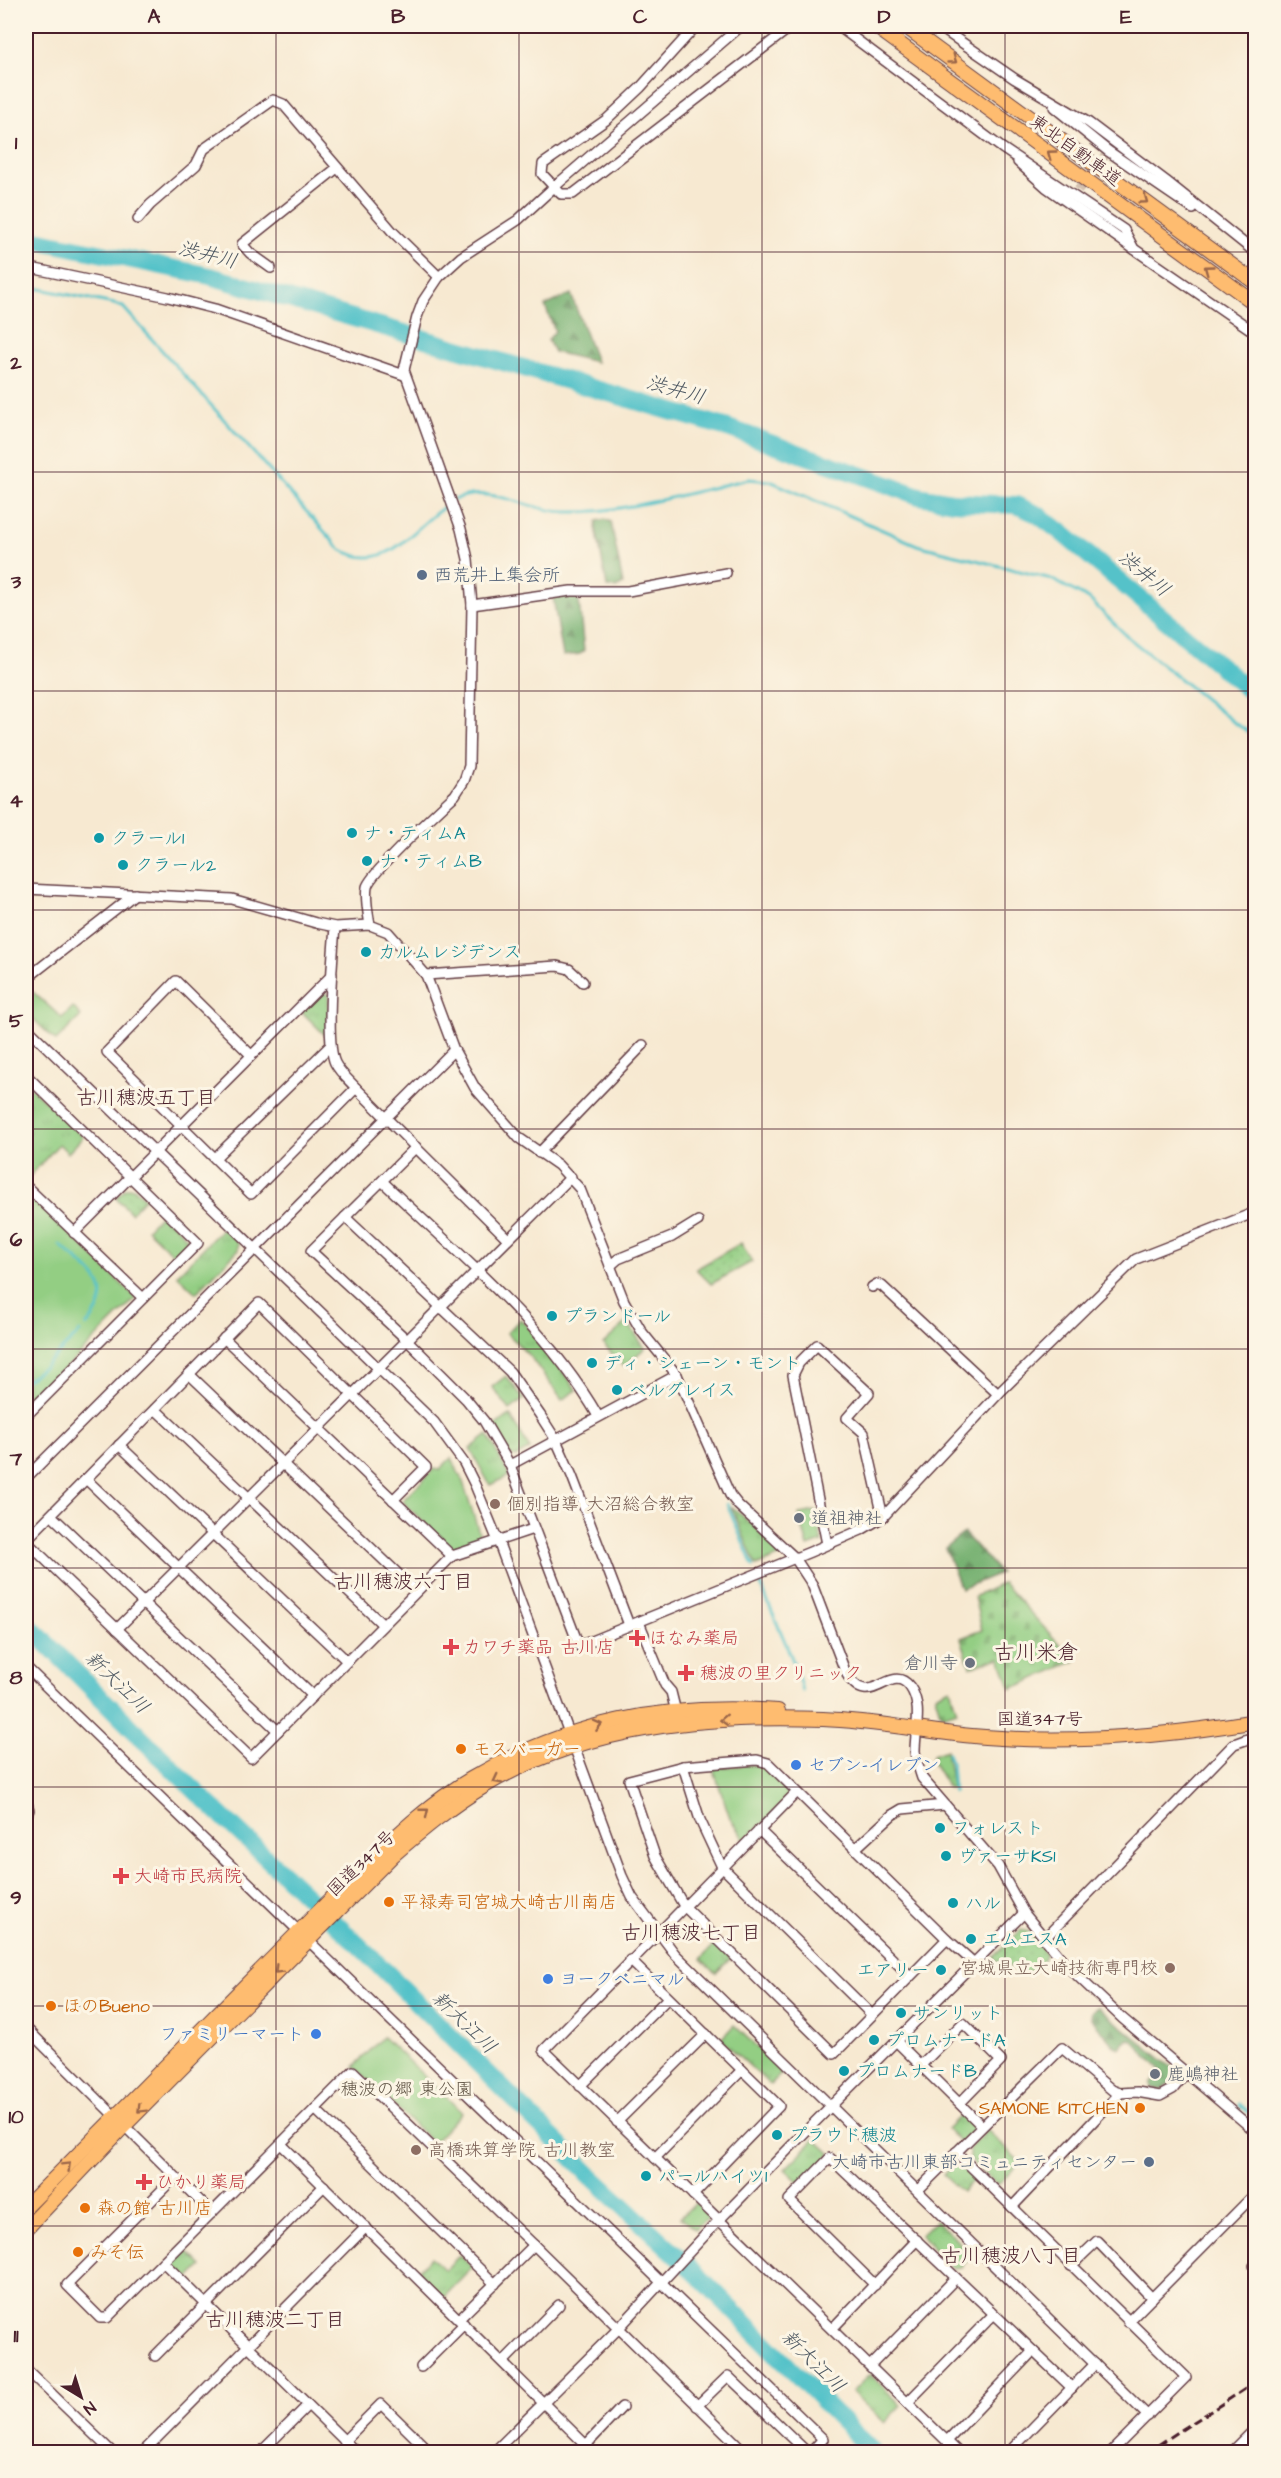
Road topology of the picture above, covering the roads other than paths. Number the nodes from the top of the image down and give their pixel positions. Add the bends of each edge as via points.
1 (696, 26) edge
2 (741, 26) edge
3 (792, 26) edge
4 (838, 26) edge
5 (875, 26) edge
6 (905, 26) edge
7 (938, 26) edge
8 (1034, 90) junction
9 (1002, 148) junction
10 (337, 168) junction
11 (553, 188) junction
12 (138, 219) dead end
13 (1215, 222) junction
14 (1134, 249) junction
15 (1256, 253) edge
16 (26, 267) edge
17 (271, 268) dead end
18 (439, 277) junction
19 (1256, 283) edge
20 (1256, 304) edge
21 (1256, 333) edge
22 (404, 372) junction
23 (726, 573) dead end
24 (472, 605) junction
25 (26, 889) edge
26 (135, 893) junction
27 (370, 925) junction
28 (335, 927) junction
29 (332, 975) junction
30 (426, 975) junction
31 (26, 979) edge
32 (583, 982) dead end
33 (26, 1027) edge
34 (331, 1045) junction
35 (643, 1045) dead end
36 (454, 1050) junction
37 (250, 1054) junction
38 (26, 1076) edge
39 (356, 1088) junction
40 (386, 1117) junction
41 (180, 1124) junction
42 (416, 1147) junction
43 (153, 1151) junction
44 (539, 1153) junction
45 (215, 1158) junction
46 (129, 1175) junction
47 (571, 1177) junction
48 (382, 1181) junction
49 (26, 1186) edge
50 (1256, 1212) edge
51 (345, 1217) junction
52 (698, 1221) dead end
53 (74, 1233) junction
54 (508, 1239) junction
55 (254, 1249) junction
56 (610, 1266) junction
57 (476, 1271) junction
58 (872, 1287) dead end
59 (143, 1298) junction
60 (441, 1306) junction
61 (224, 1338) junction
62 (407, 1340) junction
63 (379, 1368) junction
64 (189, 1374) junction
65 (678, 1375) junction
66 (998, 1394) junction
67 (352, 1395) junction
68 (155, 1408) junction
69 (26, 1416) edge
70 (598, 1416) junction
71 (318, 1429) junction
72 (556, 1440) junction
73 (119, 1445) junction
74 (283, 1464) junction
75 (510, 1465) junction
76 (26, 1478) edge
77 (86, 1479) junction
78 (249, 1498) junction
79 (393, 1500) junction
80 (51, 1515) junction
81 (884, 1517) junction
82 (533, 1528) junction
83 (213, 1534) junction
84 (26, 1540) edge
85 (498, 1541) junction
86 (827, 1544) junction
87 (452, 1556) junction
88 (795, 1558) junction
89 (179, 1568) junction
90 (416, 1591) junction
91 (143, 1603) junction
92 (634, 1623) junction
93 (382, 1624) junction
94 (117, 1629) junction
95 (347, 1660) junction
96 (26, 1667) edge
97 (313, 1696) junction
98 (676, 1712) junction
99 (825, 1719) junction
100 (1256, 1721) edge
101 (918, 1730) junction
102 (278, 1731) junction
103 (1256, 1736) edge
104 (571, 1739) junction
105 (683, 1766) junction
106 (797, 1792) junction
107 (26, 1799) edge
108 (945, 1805) junction
109 (26, 1817) edge
110 (759, 1830) junction
111 (855, 1849) junction
112 (722, 1868) junction
113 (684, 1906) junction
114 (1024, 1913) junction
115 (658, 1932) junction
116 (303, 1936) junction
117 (947, 1938) junction
118 (1044, 1939) junction
119 (630, 1960) junction
120 (973, 1962) junction
121 (910, 1976) junction
122 (668, 1998) junction
123 (872, 2015) junction
124 (26, 2028) edge
125 (706, 2034) junction
126 (896, 2041) junction
127 (921, 2065) junction
128 (742, 2070) junction
129 (1186, 2073) junction
130 (580, 2086) junction
131 (1120, 2093) junction
132 (960, 2103) junction
133 (831, 2106) junction
134 (315, 2109) junction
135 (119, 2122) junction
136 (617, 2122) junction
137 (982, 2126) junction
138 (1256, 2132) edge
139 (281, 2144) junction
140 (956, 2152) junction
141 (655, 2158) junction
142 (175, 2177) junction
143 (324, 2186) junction
144 (918, 2190) junction
145 (1256, 2193) edge
146 (693, 2194) junction
147 (1012, 2206) junction
148 (26, 2207) edge
149 (212, 2213) junction
150 (719, 2220) junction
151 (366, 2227) junction
152 (26, 2229) edge
153 (916, 2241) junction
154 (534, 2245) junction
155 (163, 2262) junction
156 (1071, 2266) junction
157 (956, 2278) junction
158 (663, 2282) junction
159 (495, 2284) junction
160 (875, 2284) junction
161 (1152, 2298) junction
162 (206, 2304) junction
163 (558, 2305) dead end
164 (994, 2314) junction
165 (462, 2322) junction
166 (1128, 2322) junction
167 (619, 2328) junction
168 (831, 2329) junction
169 (247, 2345) junction
170 (1033, 2351) junction
171 (155, 2356) dead end
172 (503, 2362) junction
173 (1095, 2364) junction
174 (870, 2366) junction
175 (421, 2367) dead end
176 (26, 2368) edge
177 (1072, 2388) junction
178 (544, 2403) junction
179 (907, 2403) junction
180 (308, 2404) junction
181 (697, 2406) junction
182 (622, 2407) dead end
183 (1148, 2416) junction
184 (1254, 2434) edge
185 (344, 2441) junction
186 (946, 2441) junction
187 (585, 2445) junction
188 (112, 2452) edge
189 (143, 2452) edge
190 (261, 2452) edge
191 (356, 2452) edge
192 (430, 2452) edge
193 (494, 2452) edge
194 (593, 2452) edge
195 (745, 2452) edge
196 (809, 2452) edge
197 (958, 2452) edge
198 (1009, 2452) edge
199 (1111, 2452) edge
200 (1232, 2452) edge

1 - 11 street via 606,120 543,164 542,174
2 - 11 street
3 - 11 street via 573,194 561,194
4 - 9 street
20 -> 5 highway, 東北自動車道
6 -> 19 highway, 東北自動車道
7 - 8 street
8 - 13 street via 1089,123
8 - 13 street via 1106,153
9 - 14 street via 1046,188
9 - 14 street via 1076,194 1124,230
10 - 12 street via 283,104 273,100 204,149 196,165
10 - 17 street via 242,244
10 - 18 street
11 - 18 street via 518,220 461,257
13 - 15 street
14 - 21 street
16 - 22 street via 215,309
18 - 22 street via 423,301
22 - 24 street via 452,502 468,559
23 - 24 street via 628,591 571,591
24 - 27 street via 469,766 455,795 368,884
25 - 26 street
26 - 28 street via 232,899
26 - 31 street
27 - 28 street
27 - 30 street via 388,932
28 - 29 street
29 - 34 street
29 - 37 street
30 - 32 street via 557,966 569,969
30 - 36 street
33 - 43 street
34 - 39 street via 334,1062
34 - 45 street
35 - 44 street
36 - 40 street
36 - 44 street via 491,1108
37 - 41 street
37 - 41 street via 176,981 107,1052
38 - 46 street
39 - 40 street
39 - 45 street via 251,1194
40 - 42 street
40 - 55 street
41 - 43 street
41 - 45 street
42 - 48 street
42 - 54 street
43 - 46 street
43 - 55 street
44 - 47 street
46 - 53 street
46 - 59 street via 198,1243
47 - 54 street
47 - 56 street via 580,1189
48 - 51 street
48 - 57 street
49 - 53 street
50 - 66 street via 1136,1259
51 - 60 street
51 - 62 street via 311,1251
52 - 56 street
53 - 59 street
54 - 57 street
55 - 63 street
55 - 76 street
56 - 65 street via 632,1317
57 - 60 street
57 - 70 street via 535,1328 565,1364
58 - 66 street via 882,1286
59 - 69 street
60 - 62 street
60 - 72 street via 510,1372
61 - 64 street
61 - 67 street via 259,1303
61 - 71 street
62 - 63 street
62 - 75 street via 466,1399
63 - 67 street
63 - 85 street via 434,1422 464,1463
64 - 68 street
64 - 74 street
65 - 70 street
65 - 88 street via 730,1495
66 - 81 street
67 - 71 street
67 - 79 street via 426,1467
68 - 73 street
68 - 78 street
70 - 72 street
71 - 74 street
71 - 79 street
72 - 75 street
72 - 92 street
73 - 77 street
73 - 83 street
74 - 78 street
74 - 90 street
75 - 82 street
77 - 80 street
77 - 89 street
78 - 83 street
78 - 93 street
79 - 87 street
80 - 84 street
80 - 91 street
81 - 86 street
81 - 86 street via 864,1433 847,1418 870,1394 817,1345 793,1375
82 - 85 street
82 - 92 street via 579,1646
83 - 89 street
83 - 95 street
84 - 94 street
85 - 87 street
85 - 104 street
86 - 88 street
87 - 90 street
88 - 92 street
88 - 101 street via 812,1584 852,1684 862,1689 874,1689 886,1680 909,1685
89 - 91 street
89 - 97 street
90 - 93 street
91 - 94 street
91 - 102 street
92 - 98 street via 671,1692
93 - 95 street
94 - 102 street via 251,1758
95 - 97 street
96 - 116 street
97 - 102 street
98 - 99 highway, 国道347号 via 727,1707
104 -> 98 highway, 国道347号 via 636,1716
99 - 101 highway, 国道347号
99 -> 104 highway, 国道347号 via 700,1721
100 - 101 highway, 国道347号 via 1175,1733 1077,1738 987,1737
101 - 108 street via 915,1749 922,1778
103 - 118 street via 1234,1744
104 - 115 street via 622,1876
104 - 116 highway, 国道347号 via 514,1757 470,1780 396,1836
105 - 106 street via 757,1760 768,1763
105 - 112 street via 700,1820
105 - 113 street via 629,1780 655,1856
106 - 110 street
106 - 111 street
107 - 109 street
108 - 111 street via 902,1809
108 - 114 street via 998,1866
110 - 112 street
110 - 121 street
111 - 117 street
112 - 113 street
112 - 123 street
113 - 115 street
113 - 123 street via 834,2054
114 - 118 street
114 - 120 street
115 - 119 street
115 - 133 street via 675,1954
116 - 135 highway, 国道347号
116 - 158 street
117 - 120 street
117 - 121 street
118 - 129 street via 1095,1995
119 - 122 street
119 - 130 street via 544,2050
120 - 126 street
121 - 123 street
122 - 125 street
122 - 130 street
124 - 135 street
125 - 128 street
125 - 136 street
126 - 127 street
126 - 133 street
127 - 132 street
127 - 132 street via 963,2023 1001,2061
128 - 141 street
128 - 146 street via 779,2106
129 - 131 street via 1173,2089 1160,2096
129 - 138 street
130 - 136 street
131 - 137 street via 1062,2048
131 - 147 street
132 - 137 street
133 - 144 street
133 - 150 street
134 - 139 street
134 - 154 street via 353,2072
134 - 159 street
135 - 142 street
148 -> 135 highway, 国道347号
135 - 152 highway, 国道347号
136 - 141 street
137 - 140 street
139 - 143 street
139 - 149 street
140 - 144 street
140 - 147 street
141 - 146 street
142 - 149 street
142 - 155 street via 67,2285 100,2318 106,2318
143 - 151 street
143 - 162 street
144 - 173 street
145 - 161 street
146 - 150 street
147 - 156 street
149 - 155 street
150 - 158 street
150 - 168 street
151 - 165 street
151 - 169 street
153 - 157 street
153 - 160 street
153 - 160 street via 830,2158 789,2200
154 - 159 street
154 - 167 street
155 - 162 street
156 - 161 street via 1097,2241
156 - 166 street
157 - 164 street
157 - 174 street
158 - 167 street
158 - 196 street via 823,2439
159 - 165 street
160 - 168 street
161 - 166 street
162 - 169 street
162 - 171 street
163 - 172 street
164 - 170 street
164 - 179 street
165 - 172 street
165 - 175 street
166 - 183 street via 1186,2377
167 - 178 street
167 - 181 street
168 - 174 street
169 - 180 street
169 - 189 street
170 - 177 street
170 - 186 street
172 - 178 street
173 - 177 street
173 - 183 street
174 - 179 street
176 - 188 street
177 - 198 street
178 - 187 street
178 - 193 street
179 - 186 street
180 - 185 street
180 - 190 street
181 - 195 street
181 - 196 street via 728,2376
182 - 187 street
183 - 199 street
184 - 200 street
185 - 191 street
185 - 192 street via 381,2404
186 - 197 street
187 - 194 street

